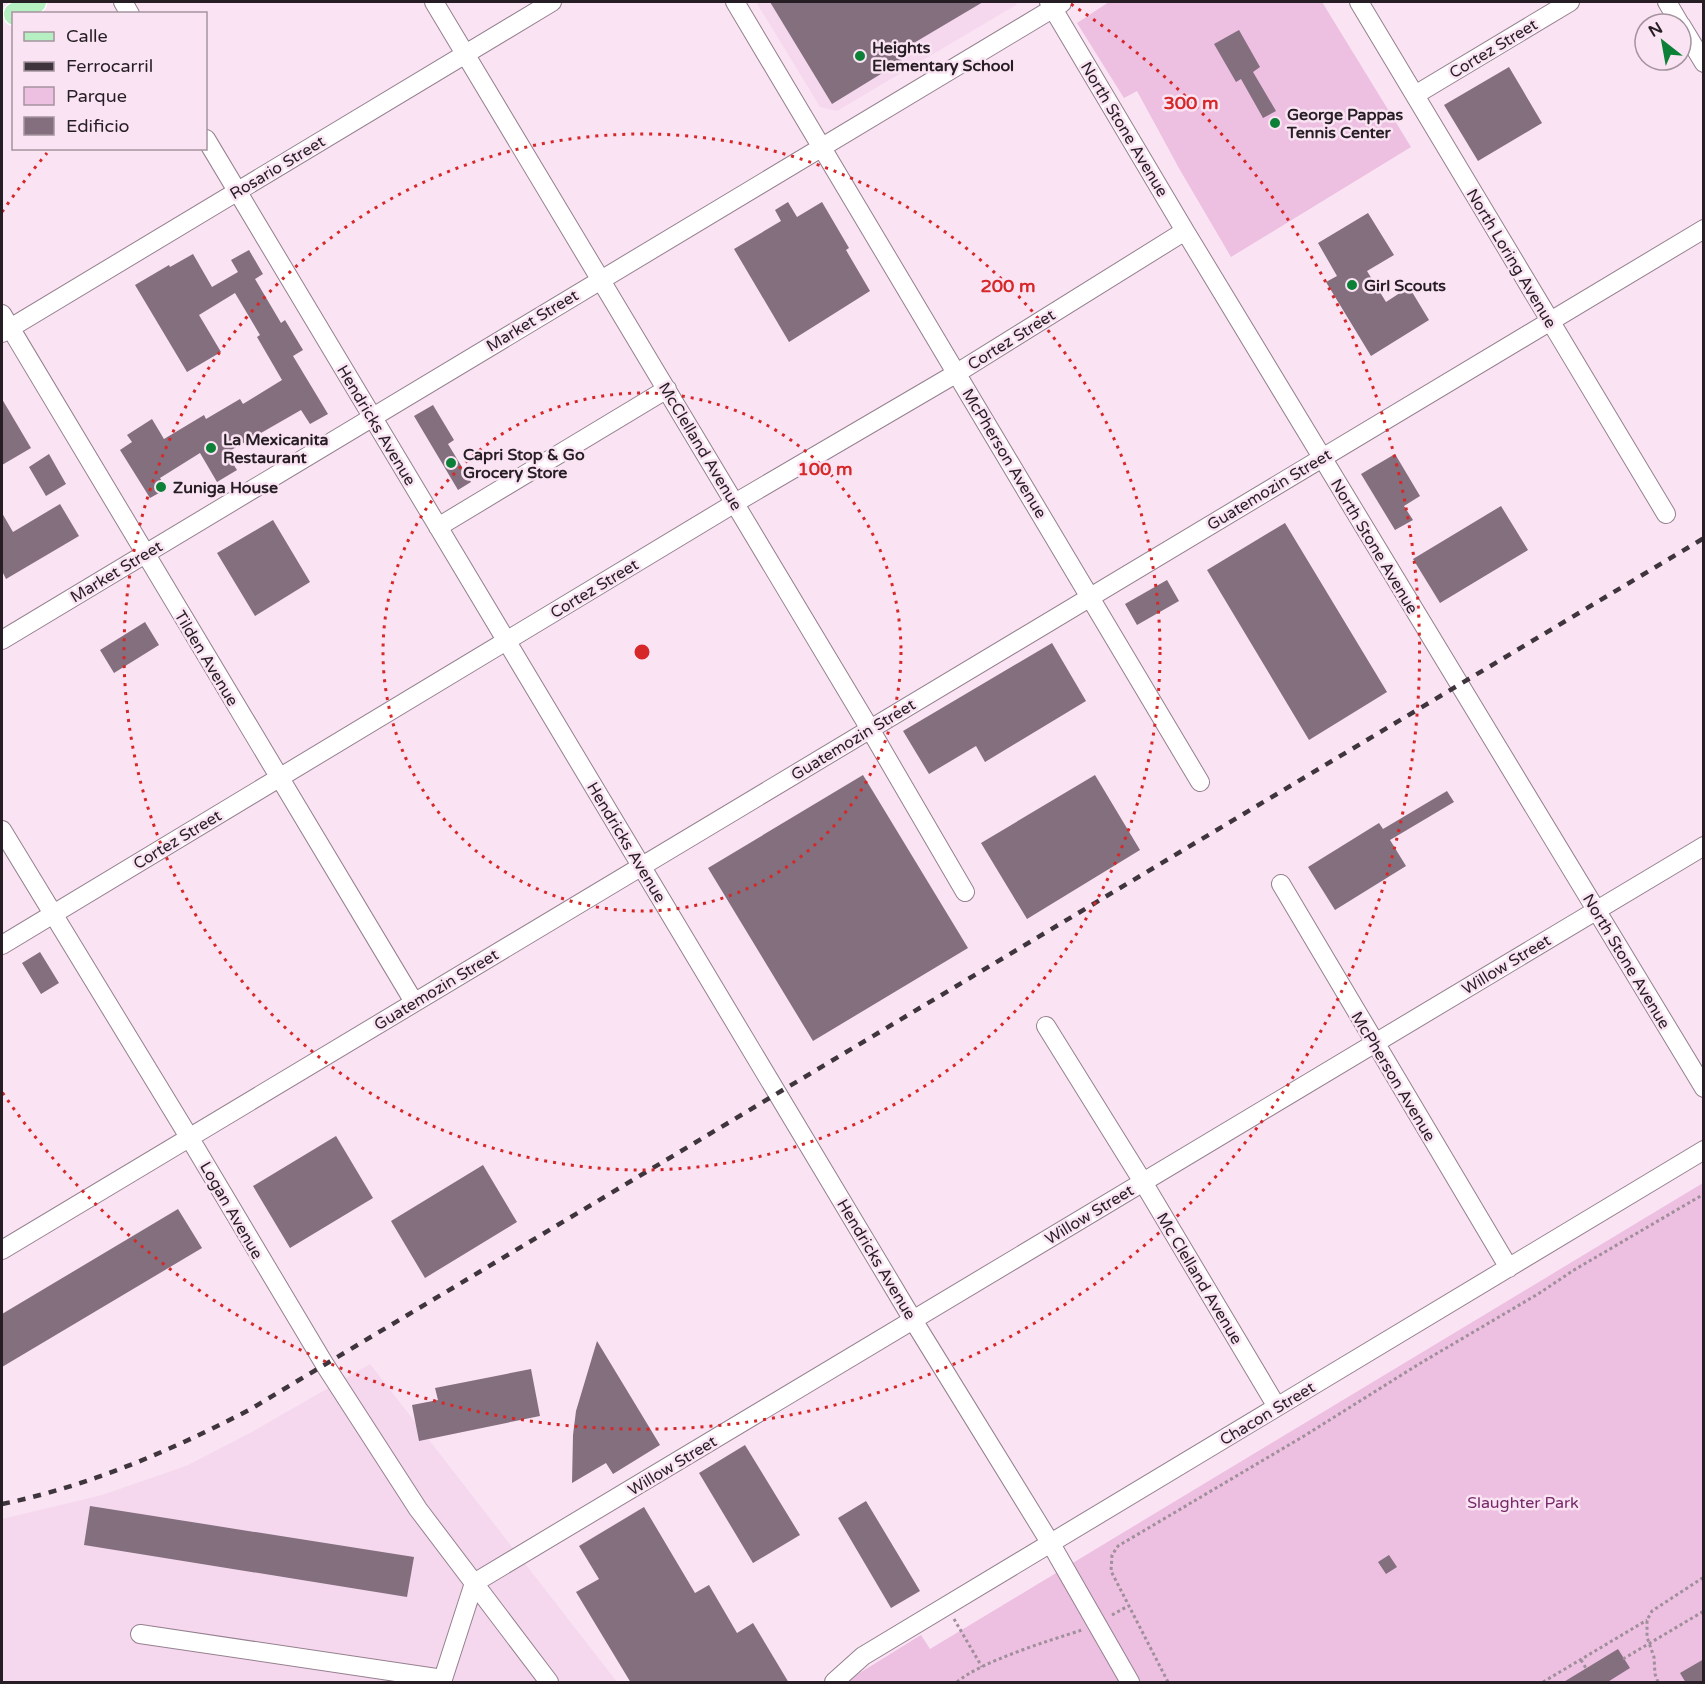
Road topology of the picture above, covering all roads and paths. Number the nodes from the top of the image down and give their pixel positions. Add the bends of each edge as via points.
1 (35, 2) edge
2 (434, 2) edge
3 (552, 2) edge
4 (735, 2) edge
5 (1359, 2) edge
6 (1570, 2) edge
7 (1055, 4) edge
8 (18, 12) edge
9 (1693, 45) edge
10 (465, 54) junction
11 (1704, 63) edge
12 (1415, 95) junction
13 (207, 141) edge
14 (821, 147) junction
15 (237, 191) junction
16 (1704, 229) edge
17 (1185, 231) junction
18 (601, 279) junction
19 (1549, 321) junction
20 (4, 325) edge
21 (957, 373) junction
22 (667, 389) junction
23 (372, 416) junction
24 (1322, 458) junction
25 (735, 502) junction
26 (1666, 514) dead end
27 (438, 527) junction
28 (145, 553) junction
29 (1091, 596) junction
30 (2, 640) edge
31 (507, 641) junction
32 (870, 729) junction
33 (279, 778) junction
34 (1200, 782) dead end
35 (2, 830) edge
36 (1704, 846) edge
37 (641, 866) junction
38 (1281, 884) dead end
39 (965, 892) dead end
40 (1596, 910) junction
41 (52, 915) junction
42 (2, 945) edge
43 (414, 1002) junction
44 (1046, 1026) dead end
45 (1374, 1043) junction
46 (1704, 1088) edge
47 (189, 1137) junction
48 (1704, 1150) edge
49 (1143, 1182) junction
50 (1704, 1194) edge
51 (2, 1250) edge
52 (1509, 1268) junction
53 (913, 1320) junction
54 (1277, 1407) junction
55 (1051, 1544) junction
56 (1704, 1577) edge
57 (474, 1583) junction
58 (1128, 1606) junction
59 (1704, 1611) edge
60 (953, 1618) dead end
61 (1106, 1618) dead end
62 (1647, 1620) junction
63 (1086, 1629) dead end
64 (140, 1634) dead end
65 (1649, 1644) junction
66 (1623, 1659) dead end
67 (1581, 1660) junction
68 (982, 1667) junction
69 (1587, 1670) dead end
70 (443, 1681) edge
71 (549, 1683) edge
72 (834, 1683) edge
73 (957, 1683) edge
74 (1130, 1683) edge
75 (1168, 1683) edge
76 (1543, 1683) edge
77 (1658, 1683) edge

1 - 8 main road
2 - 10 street, McClelland Avenue
3 - 10 street, Rosario Street
4 - 14 street, McPherson Avenue
5 - 12 street, North Loring Avenue
6 - 12 street, Cortez Street
7 - 14 street, Market Street
7 - 17 street, North Stone Avenue
9 - 11 street
10 - 15 street, Rosario Street
10 - 18 street, McClelland Avenue
12 - 19 street, North Loring Avenue
13 - 15 street, Hendricks Avenue
14 - 18 street, Market Street
14 - 21 street, McPherson Avenue
15 - 20 street, Rosario Street
15 - 23 street, Hendricks Avenue
16 - 19 street, Guatemozin Street
17 - 21 street, Cortez Street
17 - 24 street, North Stone Avenue
18 - 22 street, McClelland Avenue
18 - 23 street, Market Street
19 - 24 street, Guatemozin Street
19 - 26 street, North Loring Avenue
20 - 28 street, Tilden Avenue
21 - 25 street, Cortez Street
21 - 29 street, McPherson Avenue
22 - 25 street, McClelland Avenue
22 - 27 street
23 - 27 street, Hendricks Avenue
23 - 28 street, Market Street
24 - 29 street, Guatemozin Street
24 - 40 street, North Stone Avenue
25 - 31 street, Cortez Street
25 - 32 street, McClelland Avenue
27 - 31 street, Hendricks Avenue
28 - 30 street, Market Street
28 - 33 street, Tilden Avenue
29 - 32 street, Guatemozin Street
29 - 34 street, McPherson Avenue
31 - 33 street, Cortez Street
31 - 37 street, Hendricks Avenue
32 - 37 street, Guatemozin Street
32 - 39 street, McClelland Avenue
33 - 41 street, Cortez Street
33 - 43 street, Tilden Avenue
35 - 41 street, Logan Avenue
36 - 40 street, Willow Street
37 - 43 street, Guatemozin Street
37 - 53 street, Hendricks Avenue
38 - 45 street, McPherson Avenue
40 - 45 street, Willow Street
40 - 46 street, North Stone Avenue
41 - 42 street, Cortez Street
41 - 47 street, Logan Avenue
43 - 47 street, Guatemozin Street
44 - 49 street, Mc Clelland Avenue
45 - 49 street, Willow Street
45 - 52 street, McPherson Avenue
47 - 51 street, Guatemozin Street
47 - 57 street, Logan Avenue via 325,1365 418,1509
48 - 52 street, Chacon Street
49 - 53 street, Willow Street
49 - 54 street, Mc Clelland Avenue
50 - 58 path via 1118,1546 1112,1555 1111,1571
52 - 54 street, Chacon Street
53 - 55 street, Hendricks Avenue
53 - 57 street, Willow Street
54 - 55 street, Chacon Street
55 - 72 street, Chacon Street via 863,1656
55 - 74 street, Hendricks Avenue
56 - 62 path via 1652,1611
57 - 70 street
57 - 71 street, Logan Avenue
58 - 61 path
58 - 75 path
59 - 65 path
60 - 68 path
62 - 65 path
62 - 67 path
63 - 68 path
64 - 70 street
65 - 66 path
65 - 77 path
67 - 69 path
67 - 76 path
68 - 73 path

